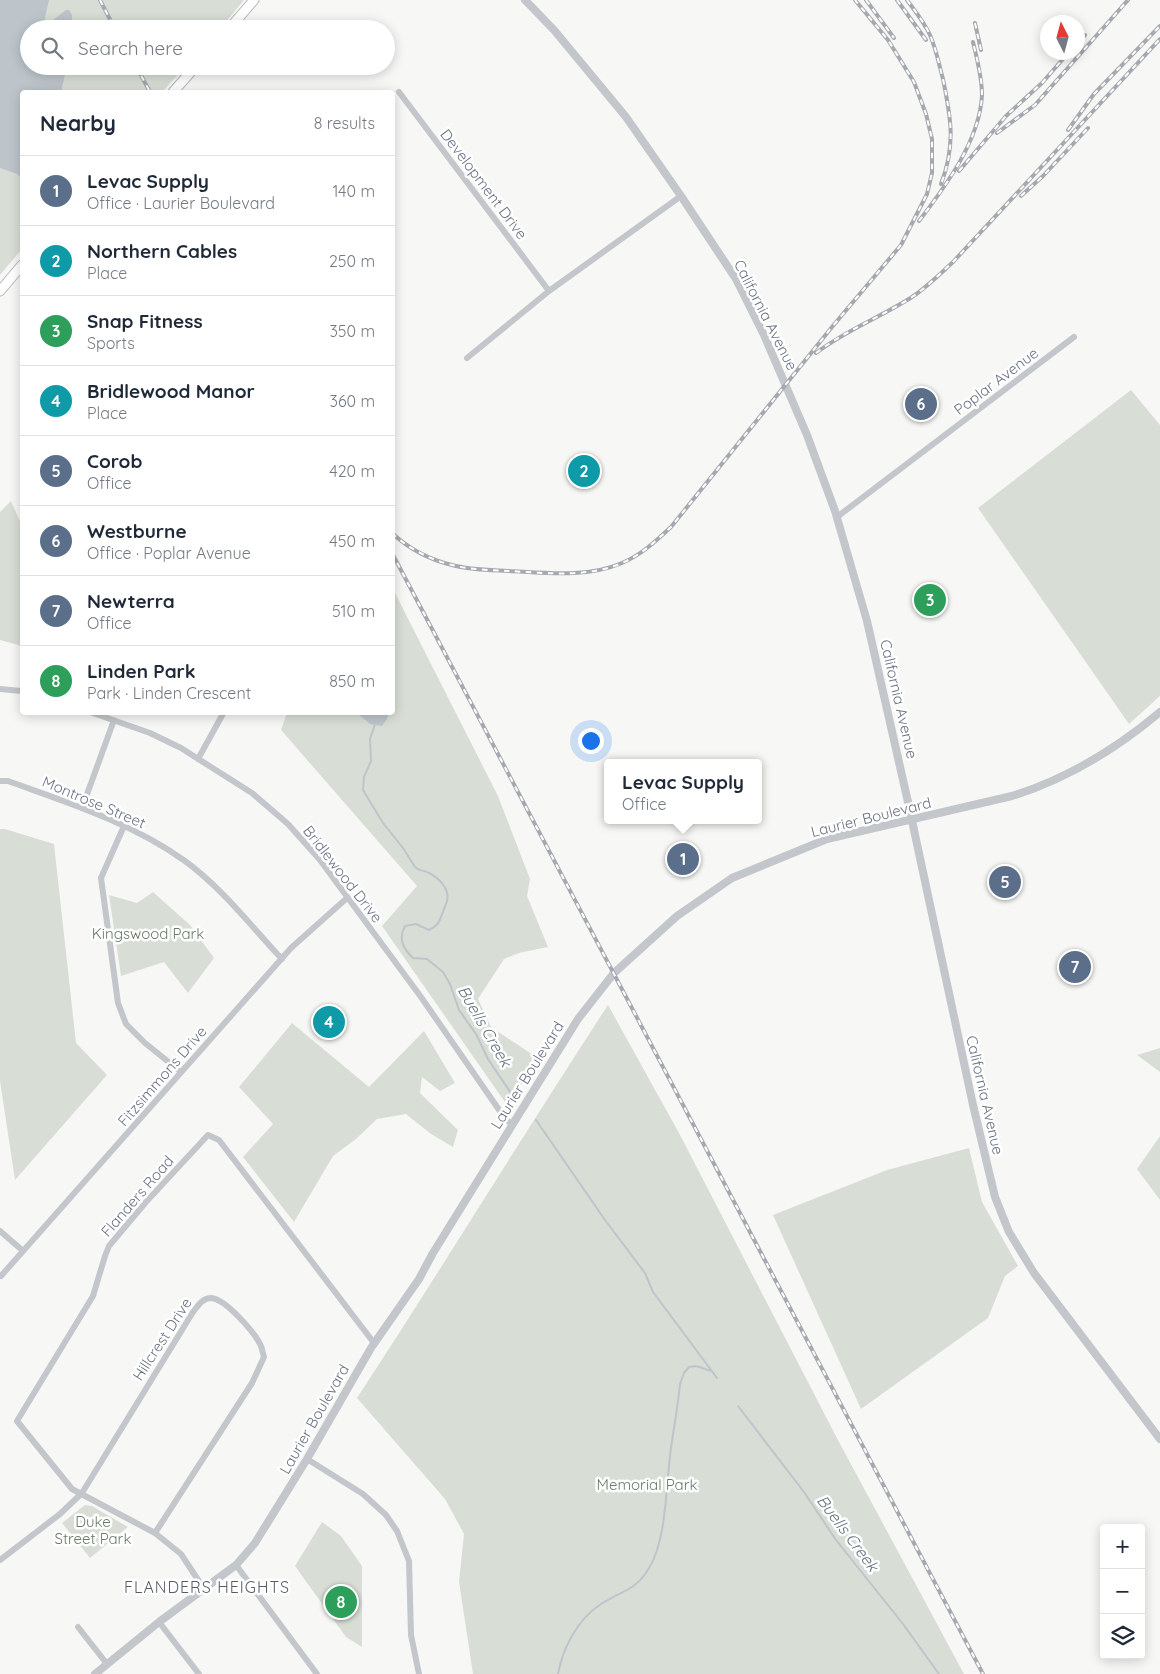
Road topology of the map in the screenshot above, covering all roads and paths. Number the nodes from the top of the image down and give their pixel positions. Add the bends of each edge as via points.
1 (254, 0) edge
2 (525, 0) edge
3 (237, 20) edge
4 (188, 75) edge
5 (176, 90) edge
6 (399, 92) dead end
7 (681, 196) junction
8 (20, 268) edge
9 (0, 291) edge
10 (550, 291) junction
11 (1074, 337) dead end
12 (467, 358) dead end
13 (837, 516) junction
14 (0, 689) edge
15 (20, 691) edge
16 (1160, 712) edge
17 (99, 715) edge
18 (222, 715) edge
19 (114, 720) junction
20 (198, 759) junction
21 (0, 780) edge
22 (82, 808) junction
23 (912, 820) junction
24 (124, 826) junction
25 (347, 898) junction
26 (282, 959) junction
27 (181, 1072) junction
28 (512, 1125) junction
29 (0, 1231) edge
30 (22, 1250) junction
31 (1, 1276) edge
32 (374, 1343) junction
33 (1160, 1439) edge
34 (307, 1459) junction
35 (82, 1492) junction
36 (156, 1533) junction
37 (0, 1560) edge
38 (236, 1565) junction
39 (204, 1589) junction
40 (159, 1622) junction
41 (78, 1627) dead end
42 (107, 1664) junction
43 (96, 1674) edge
44 (199, 1674) edge
45 (317, 1674) edge
46 (419, 1674) edge

1 - 3 main road
2 - 7 street, California Avenue via 626,117
4 - 5 main road
6 - 10 street, Development Drive
7 - 10 street
7 - 13 street, California Avenue via 736,279 764,335
8 - 9 main road
10 - 12 street
11 - 13 street, Poplar Avenue
13 - 23 street, California Avenue via 867,621
14 - 15 street
16 - 23 street, Laurier Boulevard via 1118,745 1040,787
17 - 19 street, Bridlewood Drive
18 - 20 street
19 - 20 street, Bridlewood Drive via 150,733
19 - 22 street
20 - 25 street, Bridlewood Drive via 252,793 288,824 320,860
21 - 22 street, Montrose Street
22 - 24 street, Montrose Street
23 - 28 street, Laurier Boulevard via 827,839 732,878 677,916 614,973 578,1019
23 - 33 street, California Avenue via 994,1197 1009,1232 1034,1273
24 - 26 street, Montrose Street via 185,861 217,888
24 - 27 street via 101,878 118,1003 126,1024
25 - 26 street, Fitzsimmons Drive
25 - 28 street, Bridlewood Drive
26 - 27 street, Fitzsimmons Drive
27 - 30 street, Fitzsimmons Drive
28 - 32 street, Laurier Boulevard via 418,1279
29 - 30 street
30 - 31 street, Fitzsimmons Drive
32 - 34 street, Laurier Boulevard
32 - 35 street, Flanders Road via 219,1140 208,1136 109,1246 93,1296 17,1421 72,1489
34 - 38 street, Laurier Boulevard via 255,1543
34 - 46 street via 363,1494 386,1515 397,1531 409,1561 410,1635
35 - 36 street, Flanders Road
35 - 36 street, Hillcrest Drive via 201,1301 210,1298 222,1301 260,1345 264,1357 252,1383
35 - 37 street via 60,1514
36 - 39 street, Flanders Road via 181,1554
38 - 39 street, Laurier Boulevard
38 - 45 street
39 - 40 street, Laurier Boulevard
40 - 42 street, Laurier Boulevard
40 - 44 street
41 - 42 street
42 - 43 street, Laurier Boulevard

